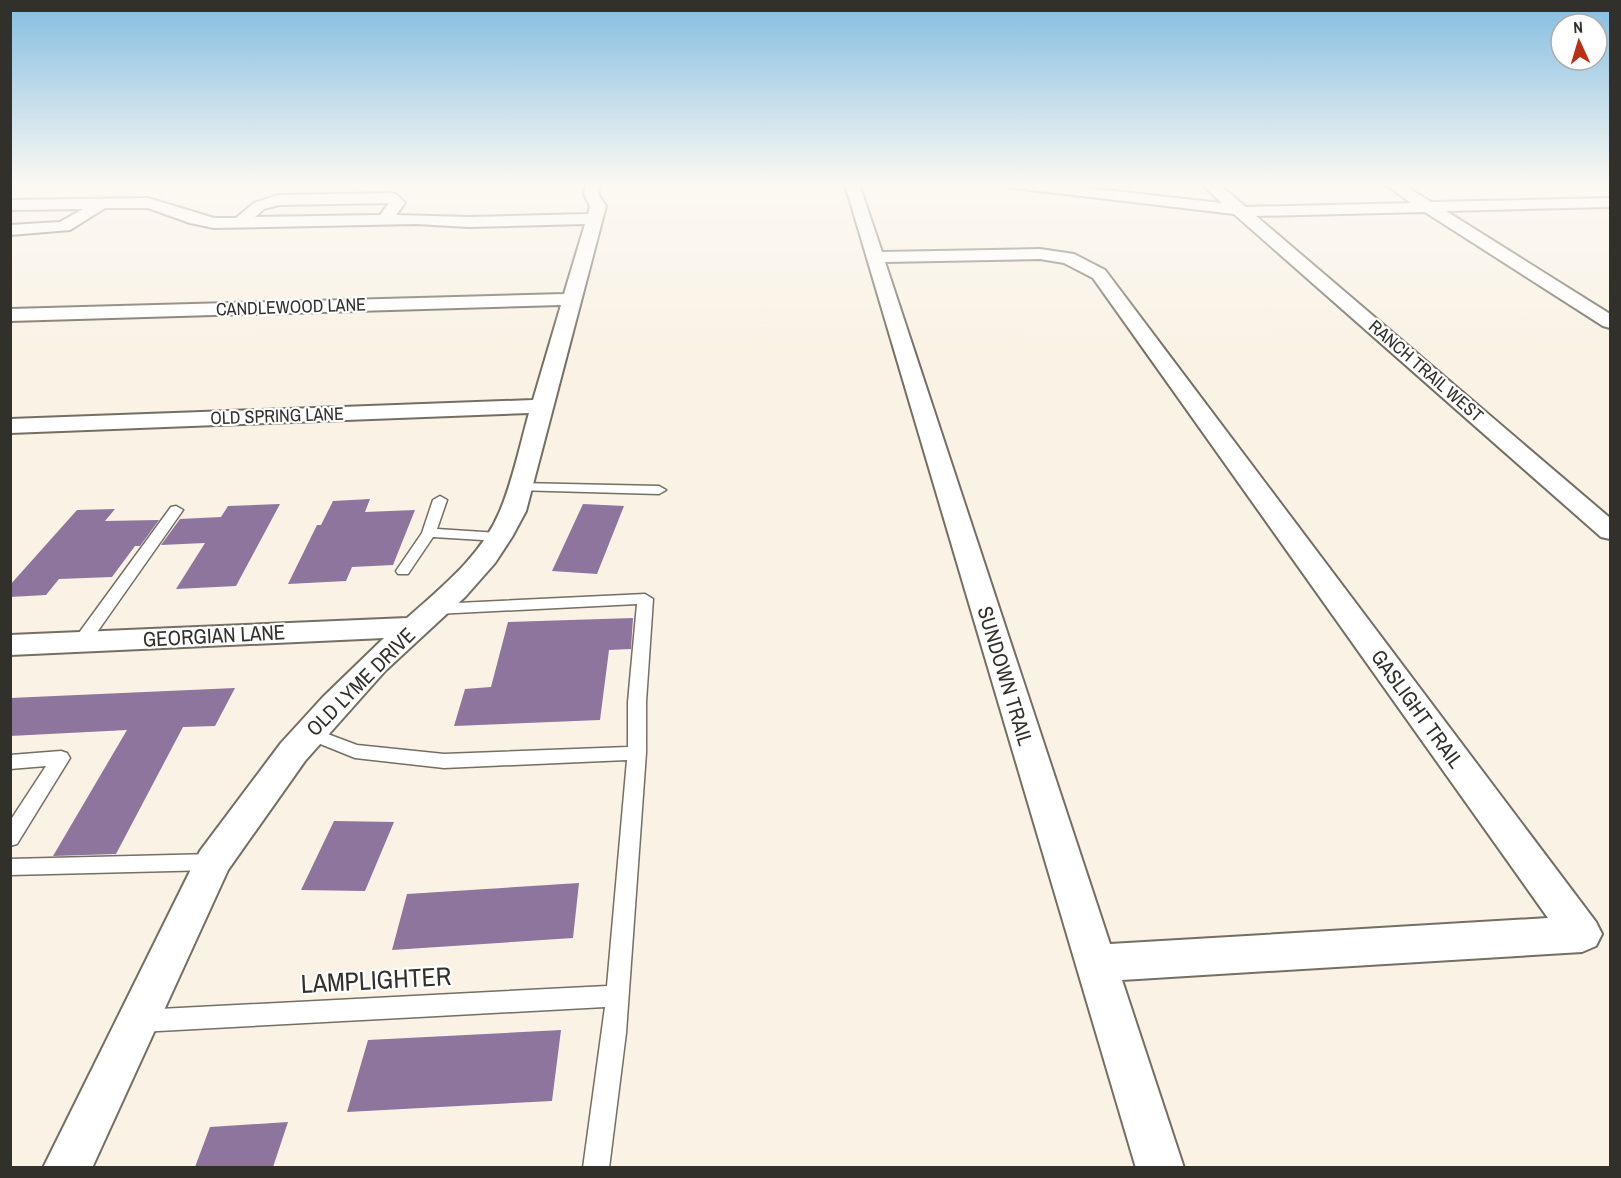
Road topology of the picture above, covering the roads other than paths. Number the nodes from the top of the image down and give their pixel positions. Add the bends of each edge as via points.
1 (589, 239) edge
2 (869, 239) edge
3 (1273, 239) edge
4 (1480, 239) edge
5 (875, 257) junction
6 (571, 299) junction
7 (10, 315) edge
8 (1611, 322) edge
9 (543, 406) junction
10 (10, 426) edge
11 (519, 487) junction
12 (659, 490) dead end
13 (440, 500) dead end
14 (176, 510) dead end
15 (1611, 531) edge
16 (429, 533) junction
17 (500, 537) junction
18 (403, 571) dead end
19 (426, 618) junction
20 (82, 641) junction
21 (10, 645) edge
22 (309, 733) junction
23 (637, 753) junction
24 (10, 762) edge
25 (10, 838) edge
26 (213, 862) junction
27 (10, 867) edge
28 (1095, 963) junction
29 (617, 996) junction
30 (137, 1021) junction
31 (67, 1167) edge
32 (596, 1167) edge
33 (1160, 1167) edge

1 - 6 street, OLD LYME DRIVE
2 - 5 street, SUNDOWN TRAIL
3 - 15 street, RANCH TRAIL WEST
4 - 8 street
5 - 28 street, SUNDOWN TRAIL
5 - 28 street, GASLIGHT TRAIL via 1040,254 1068,258 1099,274 1582,934
6 - 7 street, CANDLEWOOD LANE
6 - 9 street, OLD LYME DRIVE
9 - 10 street, OLD SPRING LANE
9 - 11 street, OLD LYME DRIVE
11 - 12 lane
11 - 17 street, OLD LYME DRIVE
13 - 16 lane
14 - 20 lane
16 - 17 lane
16 - 18 lane
17 - 19 street, OLD LYME DRIVE via 473,572
19 - 20 street, GEORGIAN LANE
19 - 22 street, OLD LYME DRIVE via 374,664
19 - 23 lane via 645,599
20 - 21 street, GEORGIAN LANE
22 - 23 lane via 355,751 444,761
22 - 26 street, OLD LYME DRIVE
23 - 29 lane
24 - 25 lane via 61,758
26 - 27 lane
26 - 30 street, OLD LYME DRIVE
28 - 33 street, SUNDOWN TRAIL
29 - 30 lane, LAMPLIGHTER
29 - 32 lane
30 - 31 street, OLD LYME DRIVE

